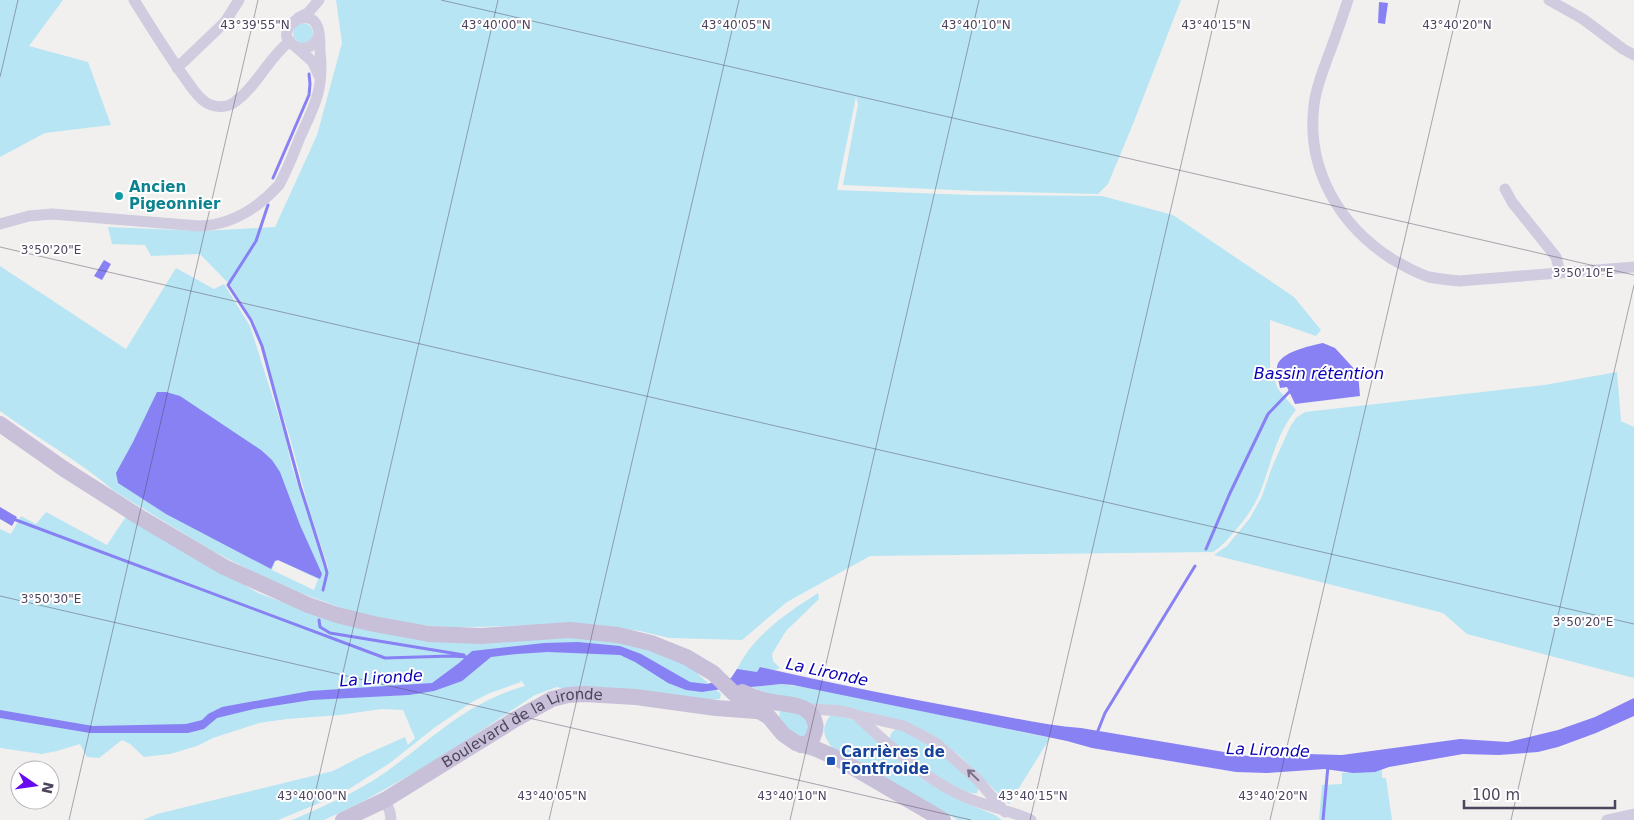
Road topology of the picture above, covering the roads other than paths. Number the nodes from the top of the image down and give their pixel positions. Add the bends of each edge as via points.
1 (134, 0) edge
2 (239, 0) edge
3 (319, 0) edge
4 (323, 0) edge
5 (1348, 0) edge
6 (1549, 0) edge
7 (296, 18) junction
8 (319, 32) junction
9 (293, 44) junction
10 (1634, 55) edge
11 (177, 68) junction
12 (321, 81) junction
13 (1505, 190) dead end
14 (0, 224) edge
15 (1634, 266) edge
16 (1560, 272) junction
17 (0, 424) edge
18 (737, 694) junction
19 (784, 704) junction
20 (762, 706) junction
21 (802, 707) junction
22 (716, 708) junction
23 (828, 710) junction
24 (856, 715) junction
25 (815, 724) junction
26 (778, 727) junction
27 (801, 745) junction
28 (839, 759) junction
29 (385, 800) junction
30 (1006, 812) junction
31 (1634, 814) edge
32 (343, 820) edge
33 (391, 820) edge
34 (943, 820) edge
35 (1031, 820) edge
36 (1607, 820) edge

1 - 11 street
2 - 11 street via 225,22
3 - 7 street via 308,13
4 - 8 street
5 - 16 street via 1316,89 1312,123 1319,168 1349,223 1385,254 1430,277 1459,281
6 - 10 street via 1583,19
7 - 8 street via 310,18
7 - 9 street via 291,22 287,35
8 - 9 street via 311,46 305,48
8 - 12 street
9 - 11 street via 276,53 250,88 230,105 217,107 205,102
9 - 12 street via 312,61
12 - 14 street via 314,108 279,184 229,222 199,226 52,214
13 - 16 street via 1556,257
15 - 16 street
17 - 18 street via 64,469 224,567 308,605 374,624 429,634 481,636 570,630 618,635 651,643 686,657 707,669
18 - 20 street
18 - 22 street, Boulevard de la Lironde via 729,706
19 - 20 street, Boulevard de la Lironde
19 - 21 street
19 - 26 street via 775,713
20 - 22 street, Boulevard de la Lironde
20 - 26 street
21 - 23 street
21 - 25 street via 812,715
22 - 29 street, Boulevard de la Lironde via 636,697 584,694 552,699
23 - 24 street
23 - 25 street
24 - 30 street via 902,756 937,781 960,795
30 -> 24 street via 978,779 936,743 904,726
25 - 27 street via 810,742
25 - 28 street
26 - 27 street
27 - 28 street
28 - 34 street
29 - 32 street, Boulevard de la Lironde
29 - 33 street
30 - 35 street
31 - 36 street

